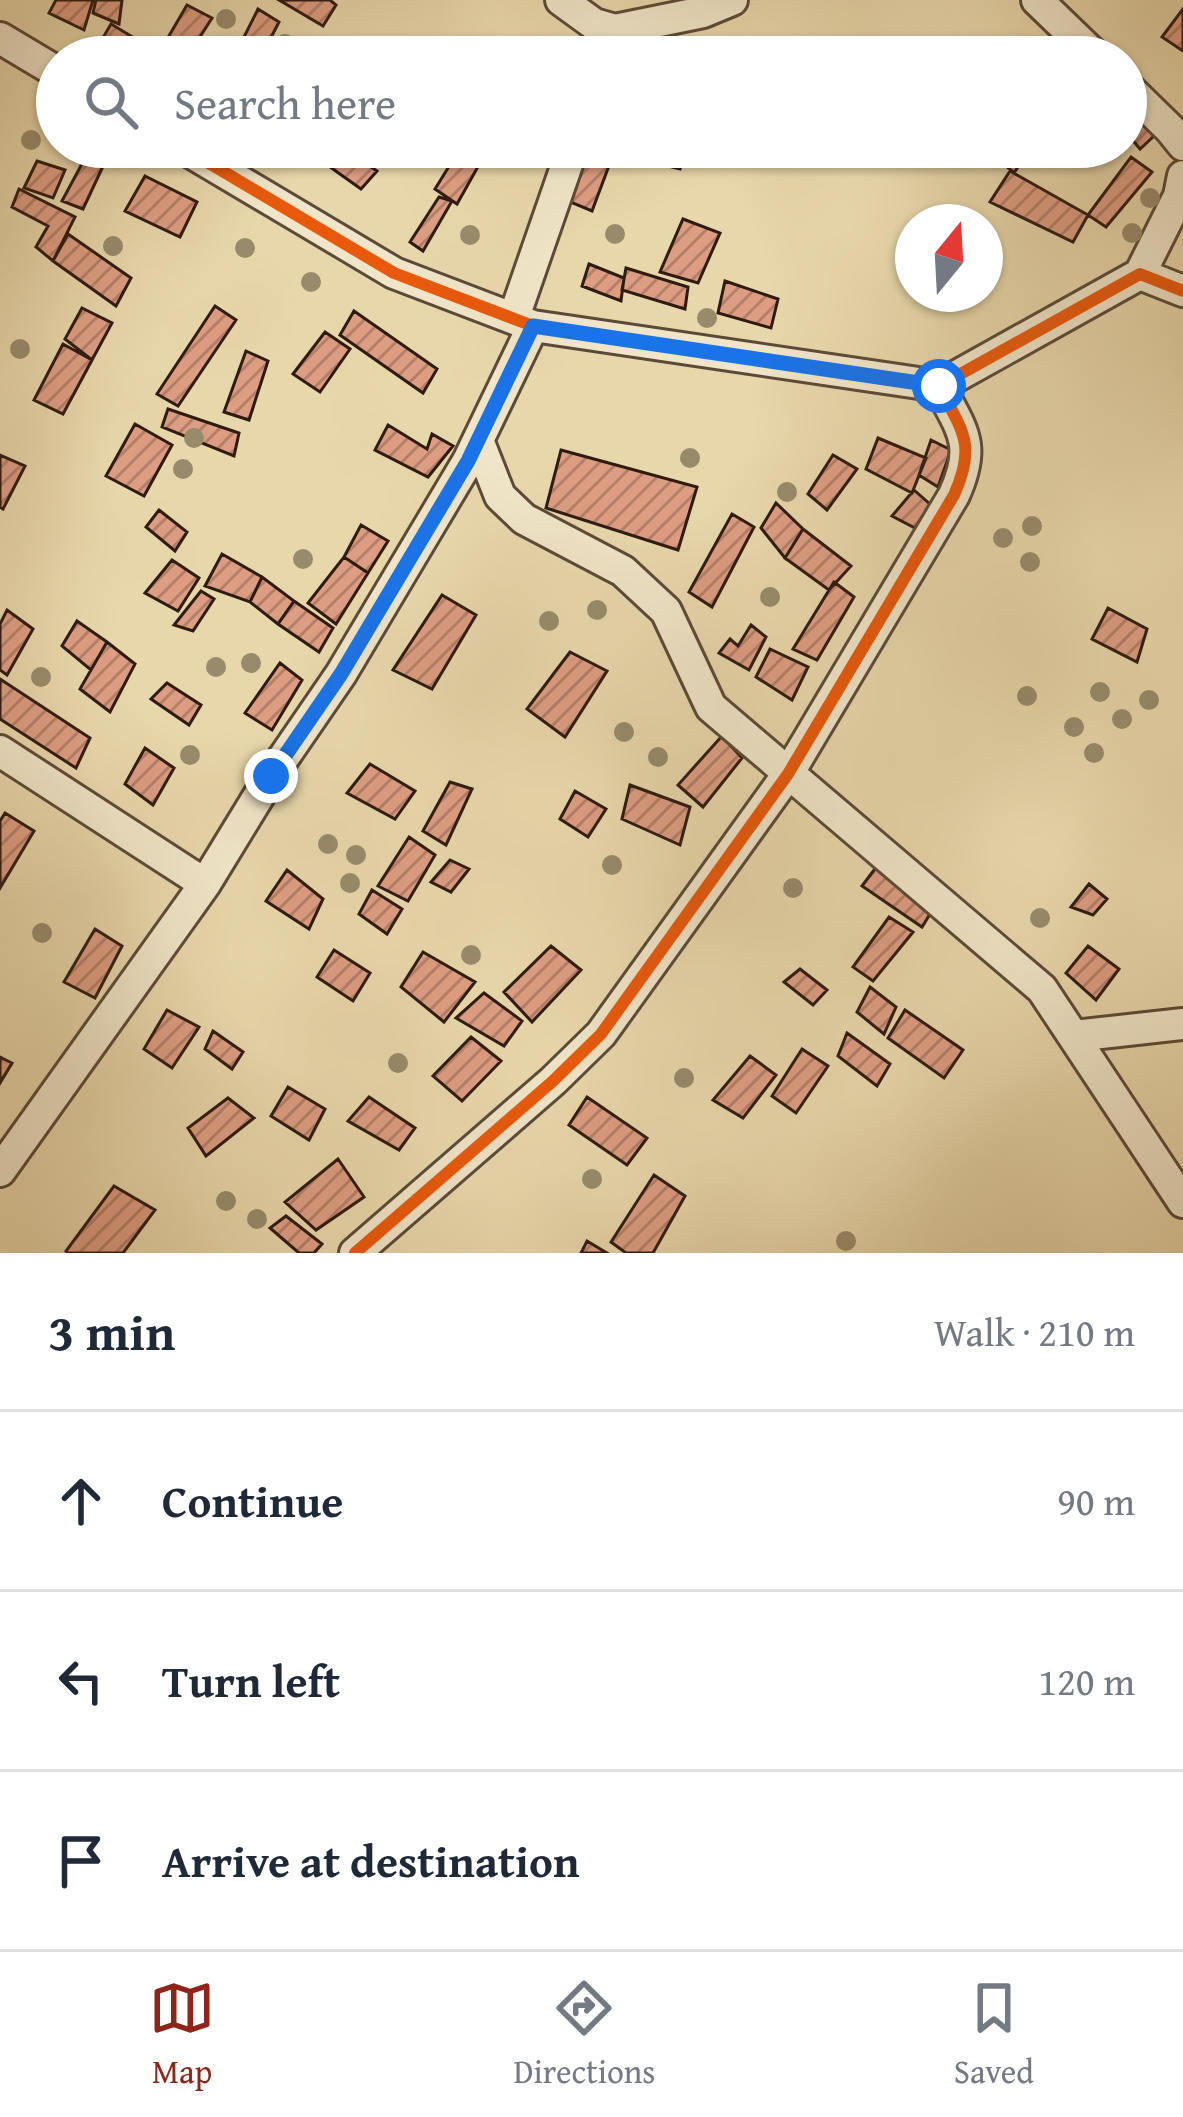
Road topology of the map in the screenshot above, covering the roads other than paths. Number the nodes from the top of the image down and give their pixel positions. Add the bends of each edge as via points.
1 (561, 0) edge
2 (732, 0) edge
3 (1036, 0) edge
4 (604, 36) edge
5 (633, 36) edge
6 (1074, 36) edge
7 (0, 38) edge
8 (36, 59) edge
9 (1147, 107) edge
10 (1183, 145) edge
11 (217, 168) edge
12 (567, 168) edge
13 (1183, 176) edge
14 (1140, 274) junction
15 (1183, 291) edge
16 (524, 321) junction
17 (939, 386) junction
18 (478, 440) junction
19 (0, 752) edge
20 (788, 774) junction
21 (205, 884) junction
22 (1183, 1024) edge
23 (1074, 1036) junction
24 (0, 1171) edge
25 (1174, 1176) edge
26 (1183, 1202) edge
27 (355, 1253) edge

1 - 4 street
2 - 5 street
3 - 6 street
7 - 8 street
9 - 10 street
11 - 16 street via 394,273
12 - 16 street
13 - 14 street
14 - 15 street
14 - 17 street
16 - 17 street
16 - 18 street
17 - 20 street via 966,438 965,470
18 - 20 street via 500,496 524,519 623,572 666,611 711,707
18 - 21 street
19 - 21 street
20 - 23 street via 1042,989
20 - 27 street via 601,1034
21 - 24 street
22 - 23 street
23 - 25 street
25 - 26 street

